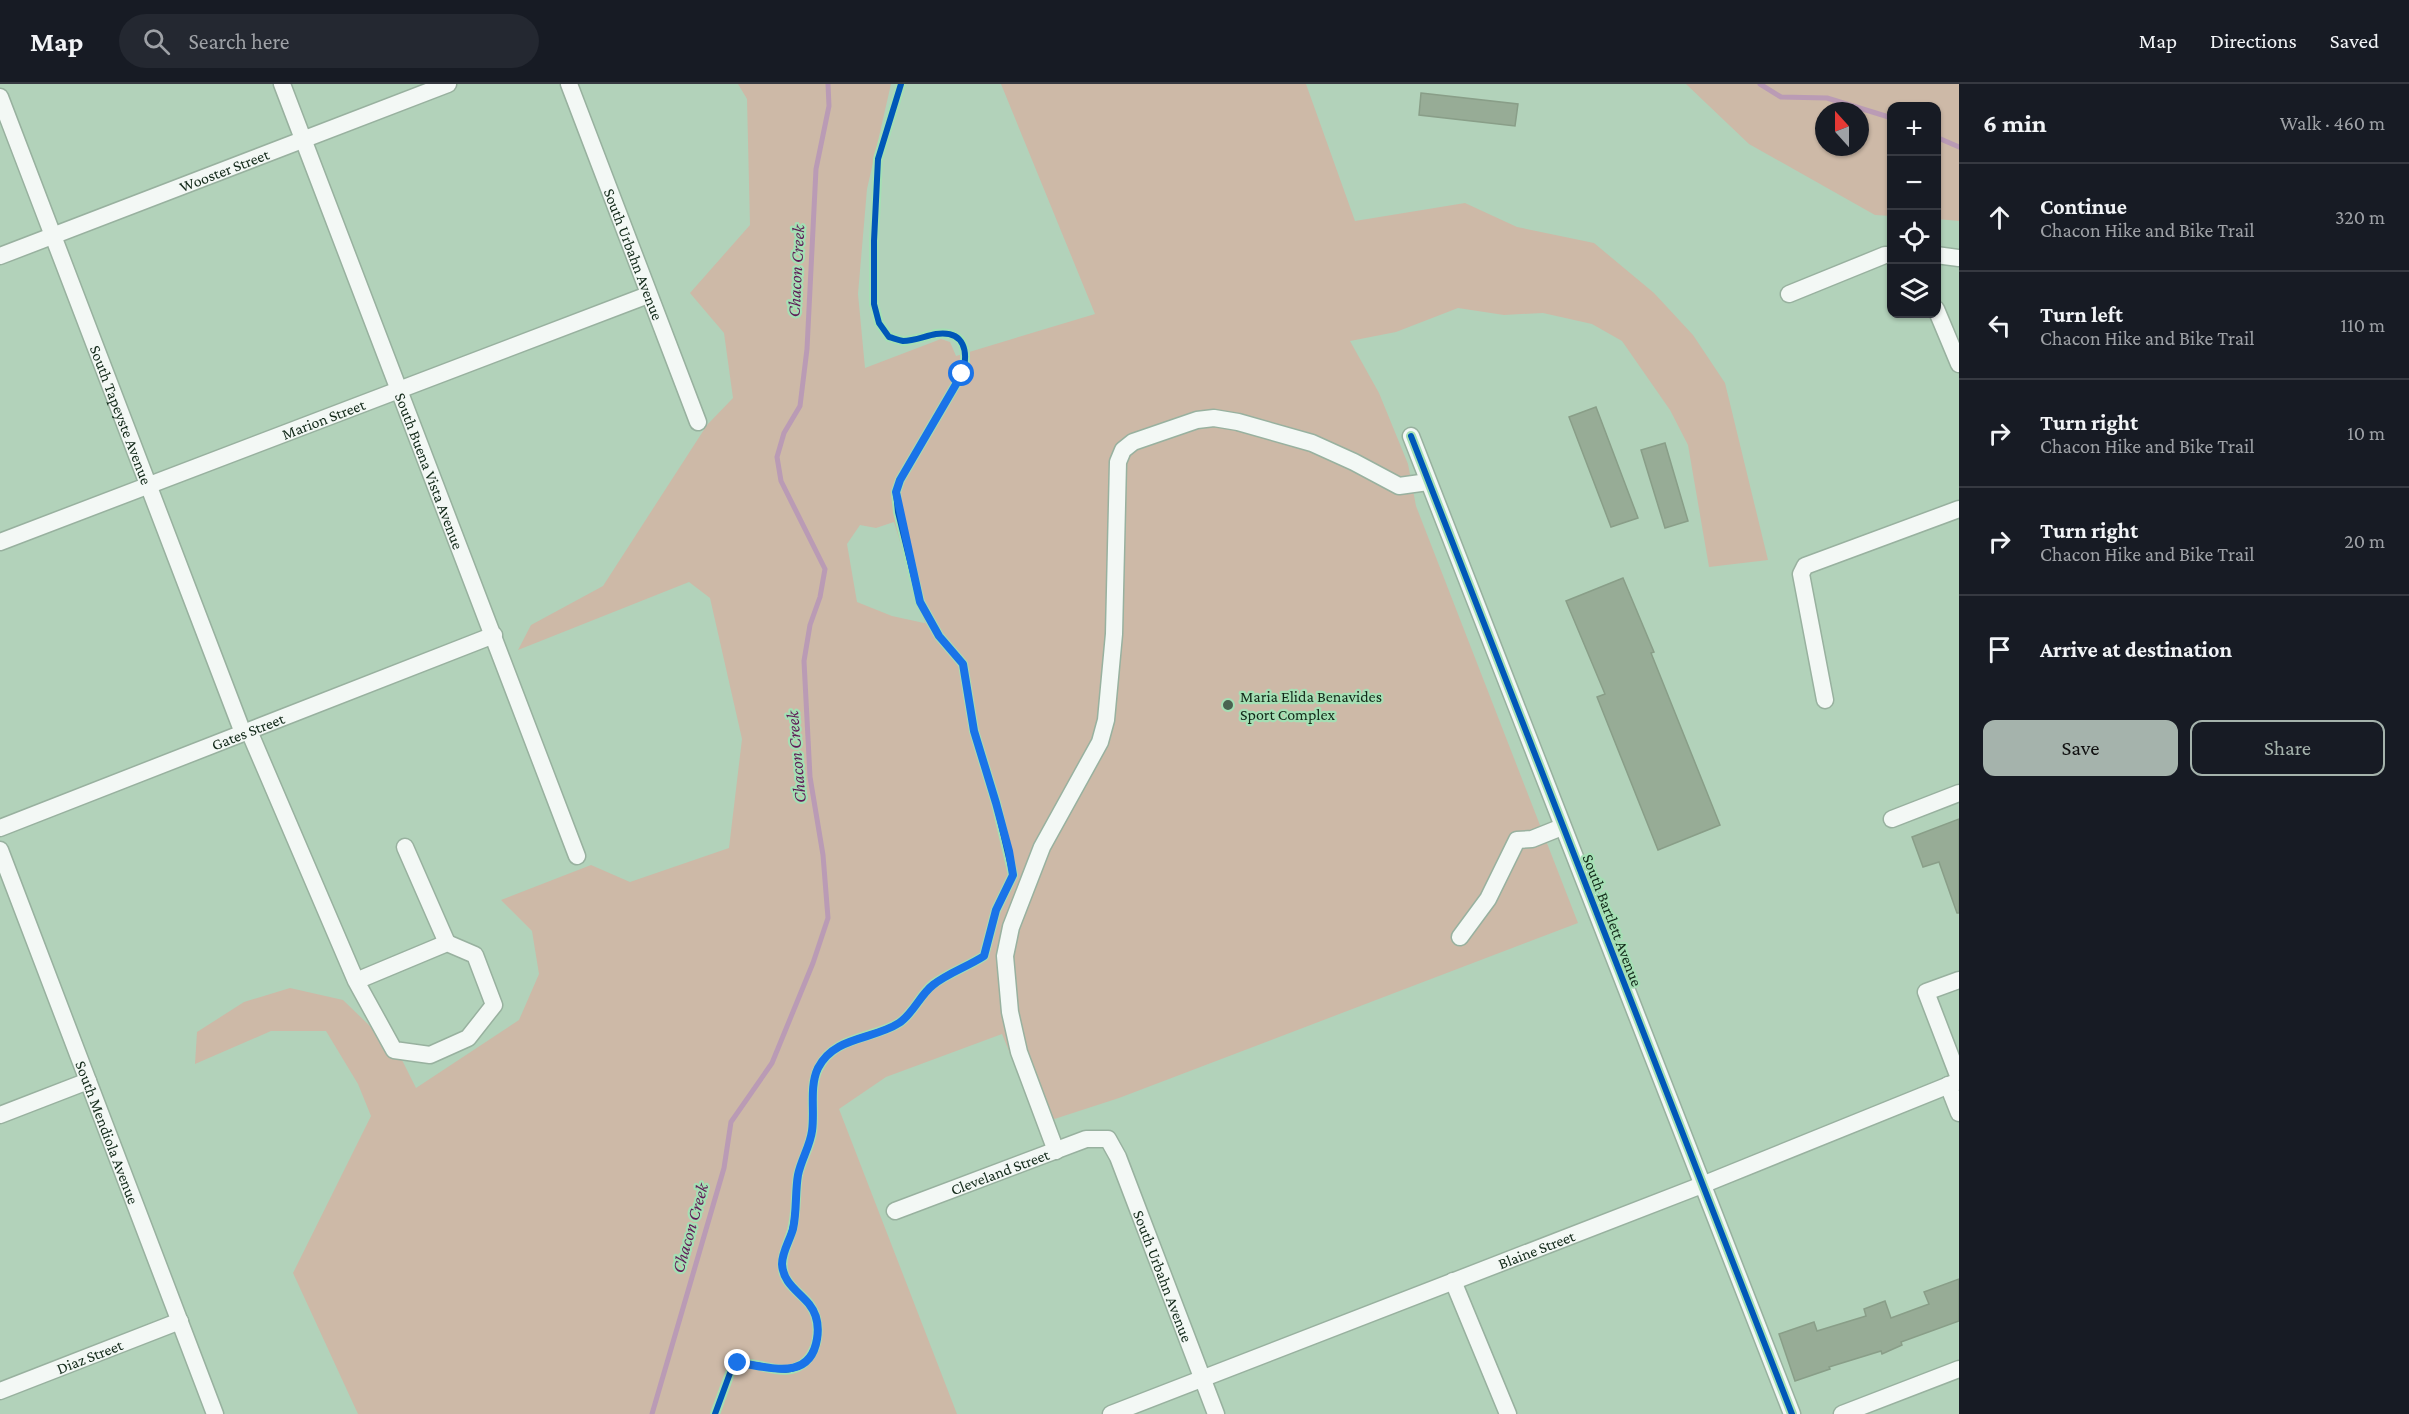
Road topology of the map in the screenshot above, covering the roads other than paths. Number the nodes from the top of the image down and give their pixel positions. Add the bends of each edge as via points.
1 (282, 84) edge
2 (448, 84) edge
3 (569, 84) edge
4 (0, 97) edge
5 (304, 139) junction
6 (54, 235) junction
7 (1887, 255) edge
8 (0, 256) edge
9 (1941, 256) edge
10 (1959, 258) edge
11 (1789, 294) dead end
12 (648, 295) junction
13 (1940, 318) edge
14 (1959, 364) edge
15 (398, 390) junction
16 (698, 422) dead end
17 (1411, 436) dead end
18 (1428, 482) junction
19 (148, 486) junction
20 (1959, 509) edge
21 (0, 542) edge
22 (494, 635) junction
23 (1825, 700) dead end
24 (246, 732) junction
25 (1959, 793) edge
26 (1892, 819) dead end
27 (1562, 827) junction
28 (0, 828) edge
29 (405, 848) dead end
30 (0, 850) edge
31 (577, 856) dead end
32 (1460, 937) dead end
33 (447, 943) junction
34 (1959, 980) edge
35 (356, 981) junction
36 (88, 1081) junction
37 (1955, 1082) edge
38 (1959, 1113) edge
39 (0, 1115) edge
40 (1108, 1139) joint
41 (1056, 1150) junction
42 (1702, 1185) junction
43 (895, 1211) dead end
44 (1453, 1281) junction
45 (180, 1321) junction
46 (1959, 1369) edge
47 (1203, 1377) junction
48 (0, 1391) edge
49 (215, 1414) edge
50 (1111, 1414) edge
51 (1216, 1414) edge
52 (1508, 1414) edge
53 (1792, 1414) edge
54 (1842, 1414) edge

1 - 5 street, South Buena Vista Avenue
2 - 5 street, Wooster Street
3 - 12 street, South Urbahn Avenue
4 - 6 street, South Tapeyste Avenue
5 - 6 street, Wooster Street
5 - 15 street, South Buena Vista Avenue
6 - 8 street, Wooster Street
6 - 19 street, South Tapeyste Avenue
7 - 11 street
9 - 10 street
12 - 15 street, Marion Street
12 - 16 street, South Urbahn Avenue
13 - 14 street
15 - 19 street, Marion Street
15 - 22 street, South Buena Vista Avenue
17 - 18 street, South Bartlett Avenue
18 - 27 street, South Bartlett Avenue
18 - 41 street via 1399,486 1312,443 1214,418 1133,442 1123,450 1118,462 1114,634 1106,720 1100,742 1042,847 1011,927 1005,956 1010,1012 1019,1052
19 - 21 street, Marion Street
19 - 24 street, South Tapeyste Avenue
20 - 23 street via 1806,566 1801,574
22 - 24 street, Gates Street
22 - 31 street, South Buena Vista Avenue
24 - 28 street, Gates Street
24 - 35 street, South Tapeyste Avenue
25 - 26 street
27 - 32 street via 1532,839 1517,840 1488,899
27 - 42 street, South Bartlett Avenue
29 - 33 street
30 - 36 street, South Mendiola Avenue
33 - 35 street
33 - 35 street via 475,955 494,1005 468,1038 430,1055 394,1050
34 - 37 street via 1926,992
36 - 39 street
36 - 45 street, South Mendiola Avenue
37 - 38 street
37 - 42 street, Blaine Street
40 - 41 street, Cleveland Street via 1086,1139
40 - 47 street, South Urbahn Avenue
41 - 43 street, Cleveland Street
42 - 44 street, Blaine Street
42 - 53 street, South Bartlett Avenue
44 - 47 street, Blaine Street
44 - 52 street
45 - 48 street, Diaz Street
45 - 49 street, South Mendiola Avenue
46 - 54 street
47 - 50 street, Blaine Street
47 - 51 street, South Urbahn Avenue

